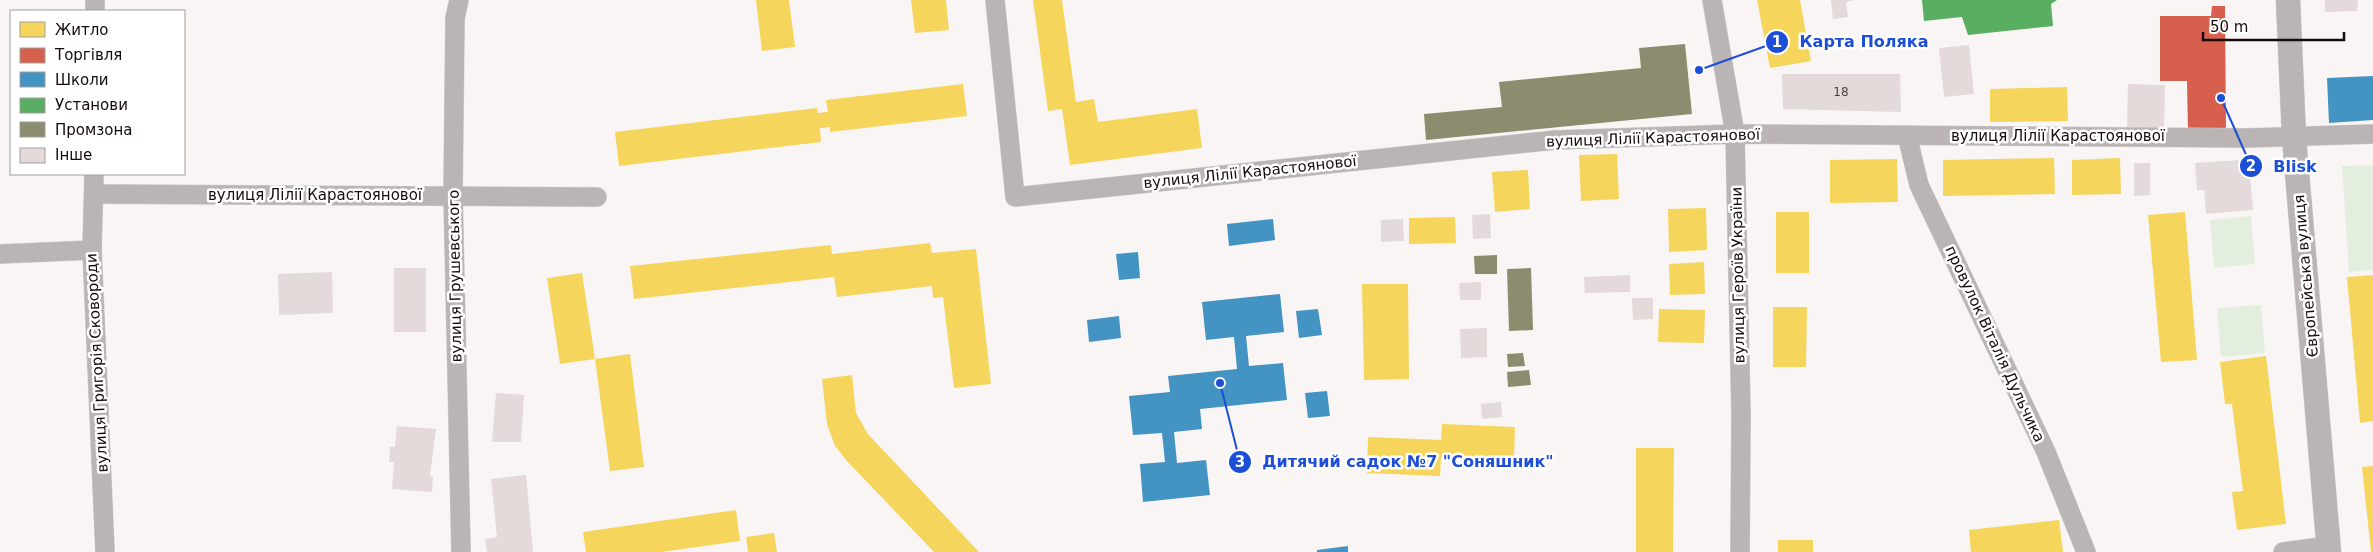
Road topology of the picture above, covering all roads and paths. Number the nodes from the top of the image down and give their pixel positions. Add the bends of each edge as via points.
1 (459, 0) edge
2 (995, 0) edge
3 (1712, 0) edge
4 (2288, 0) edge
5 (1735, 134) junction
6 (2373, 134) edge
7 (1907, 135) junction
8 (2294, 138) junction
9 (94, 175) edge
10 (94, 194) junction
11 (453, 195) junction
12 (597, 196) dead end
13 (92, 250) junction
14 (0, 254) edge
15 (2329, 549) edge
16 (105, 552) edge
17 (461, 552) edge
18 (1740, 552) edge
19 (2086, 552) edge
20 (2283, 552) edge

1 - 11 street, вулиця Грушевського via 455,18
2 - 5 street, вулиця Лілії Карастоянової via 1015,197 1555,140
3 - 5 street, вулиця Героїв України
4 - 8 street, Європейська вулиця
5 - 7 street, вулиця Лілії Карастоянової
5 - 18 street, вулиця Героїв України via 1741,414
6 - 8 street, вулиця Лілії Карастоянової
7 - 8 street, вулиця Лілії Карастоянової
7 - 19 street, провулок Віталія Дульчика via 1919,185 2046,452
8 - 15 street, Європейська вулиця
9 - 10 street, вулиця Григорія Сковороди
10 - 11 street, вулиця Лілії Карастоянової
10 - 13 street, вулиця Григорія Сковороди
11 - 12 street, вулиця Лілії Карастоянової
11 - 17 street, вулиця Грушевського
13 - 14 street
13 - 16 street, вулиця Григорія Сковороди
15 - 20 street

